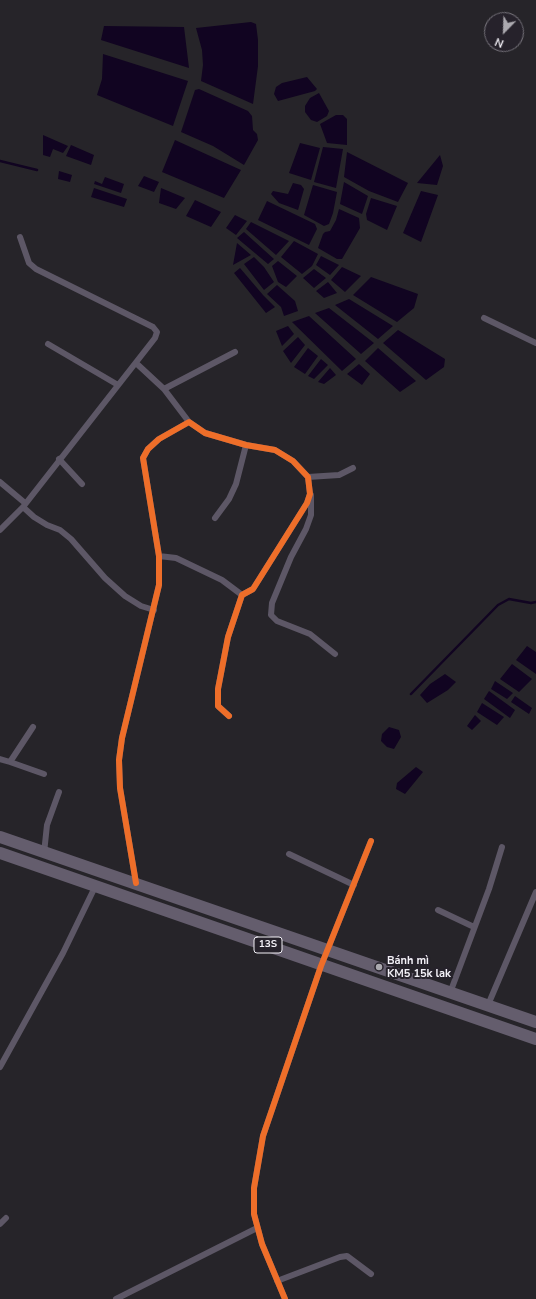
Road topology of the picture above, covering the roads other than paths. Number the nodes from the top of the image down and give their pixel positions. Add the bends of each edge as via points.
1 (20, 237) dead end
2 (484, 318) dead end
3 (536, 343) edge
4 (48, 344) dead end
5 (235, 352) dead end
6 (136, 363) junction
7 (118, 385) junction
8 (164, 389) junction
9 (189, 422) junction
10 (246, 445) junction
11 (59, 459) junction
12 (353, 468) dead end
13 (308, 477) junction
14 (0, 482) edge
15 (82, 484) dead end
16 (310, 494) junction
17 (24, 505) junction
18 (215, 518) dead end
19 (0, 530) edge
20 (159, 556) junction
21 (242, 595) junction
22 (154, 610) junction
23 (335, 654) dead end
24 (229, 716) dead end
25 (33, 727) dead end
26 (0, 759) edge
27 (10, 762) junction
28 (44, 774) dead end
29 (59, 792) dead end
30 (0, 837) edge
31 (371, 841) dead end
32 (502, 847) dead end
33 (0, 853) edge
34 (44, 853) junction
35 (289, 854) dead end
36 (136, 883) junction
37 (354, 886) junction
38 (95, 887) junction
39 (536, 892) edge
40 (438, 910) dead end
41 (474, 927) junction
42 (327, 951) junction
43 (321, 966) junction
44 (450, 993) junction
45 (488, 1005) junction
46 (534, 1021) edge
47 (532, 1037) edge
48 (0, 1067) edge
49 (6, 1218) dead end
50 (0, 1224) edge
51 (257, 1228) junction
52 (371, 1274) dead end
53 (277, 1281) junction
54 (116, 1299) edge
55 (285, 1299) edge

1 - 6 street via 29,263 36,269 153,327 157,332 155,338
2 - 3 street
4 - 7 street
5 - 8 street
6 - 7 street
6 - 8 street
7 - 11 street
8 - 9 street
9 - 10 street via 205,433
9 - 20 street via 159,439 142,458
10 - 13 street via 275,450 292,461
10 - 18 street via 236,484
11 - 15 street
11 - 17 street
12 - 13 street via 338,475
13 - 16 street
14 - 17 street
16 - 21 street via 307,503 253,589
16 - 23 street via 311,515 272,603 271,615 310,634
17 - 19 street
17 - 22 street via 34,517 47,526 60,530 71,539 105,578 126,596 141,606
20 - 21 street via 176,558 222,580
20 - 22 street via 159,584
21 - 24 street via 228,637 218,689 218,706
22 - 36 street via 122,738 119,760 120,788
25 - 27 street
26 - 27 street
27 - 28 street
29 - 34 street via 47,825
30 - 34 highway, 13S
31 - 37 street
32 - 41 street
33 - 38 highway, 13S
34 - 36 highway, 13S
35 - 37 street
36 - 42 highway, 13S
37 - 42 street
38 - 43 highway, 13S via 291,953
38 - 48 street via 63,953
39 - 45 street
40 - 41 street
41 - 44 street
42 - 43 street
42 - 44 highway, 13S
43 - 47 highway, 13S
43 - 51 street via 263,1136 254,1188
44 - 45 highway, 13S
45 - 46 highway, 13S
46 - 47 highway
49 - 50 street
51 - 53 street
51 - 54 street
52 - 53 street via 347,1256
53 - 55 street

